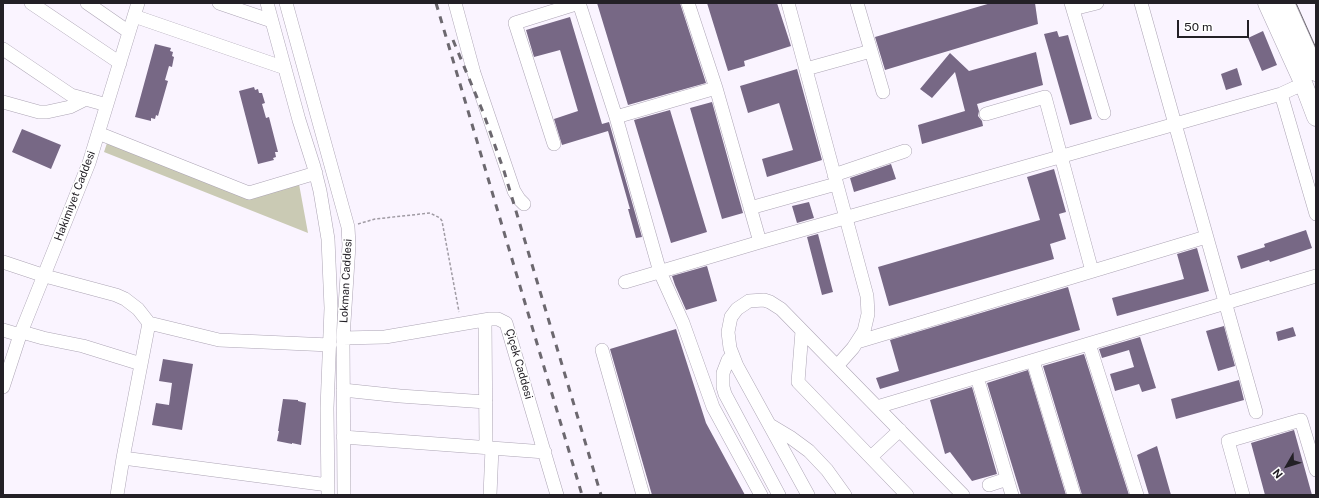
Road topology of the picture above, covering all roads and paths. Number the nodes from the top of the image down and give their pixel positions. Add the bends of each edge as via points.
1 (31, 3) edge
2 (87, 3) edge
3 (219, 3) edge
4 (267, 3) edge
5 (286, 3) edge
6 (456, 3) edge
7 (579, 3) edge
8 (688, 3) edge
9 (788, 3) edge
10 (857, 3) edge
11 (1097, 3) edge
12 (1141, 3) edge
13 (1267, 3) edge
14 (1284, 3) edge
15 (1072, 6) edge
16 (136, 9) edge
17 (272, 20) junction
18 (130, 32) junction
19 (3, 49) edge
20 (871, 51) junction
21 (120, 63) junction
22 (285, 68) junction
23 (806, 69) junction
24 (1305, 81) edge
25 (716, 88) junction
26 (883, 92) dead end
27 (1281, 94) junction
28 (86, 99) junction
29 (3, 102) edge
30 (107, 105) junction
31 (986, 114) dead end
32 (1104, 114) dead end
33 (616, 117) junction
34 (1316, 117) edge
35 (1175, 124) junction
36 (98, 133) junction
37 (554, 144) dead end
38 (905, 150) dead end
39 (1062, 156) junction
40 (316, 174) junction
41 (835, 180) junction
42 (524, 204) dead end
43 (750, 208) junction
44 (1316, 214) edge
45 (845, 218) junction
46 (348, 227) junction
47 (1206, 236) junction
48 (760, 242) junction
49 (3, 262) edge
50 (1092, 271) junction
51 (660, 272) junction
52 (44, 276) junction
53 (1316, 276) edge
54 (625, 282) dead end
55 (1225, 303) junction
56 (485, 320) junction
57 (149, 323) junction
58 (461, 324) junction
59 (3, 330) edge
60 (802, 331) junction
61 (21, 334) junction
62 (343, 338) junction
63 (857, 342) junction
64 (1089, 344) junction
65 (330, 345) junction
66 (602, 350) dead end
67 (732, 355) junction
68 (1033, 360) junction
69 (141, 364) junction
70 (837, 366) junction
71 (977, 378) junction
72 (3, 387) edge
73 (343, 390) junction
74 (486, 402) junction
75 (877, 408) junction
76 (1256, 412) dead end
77 (770, 425) junction
78 (900, 430) junction
79 (343, 437) junction
80 (489, 448) junction
81 (545, 452) junction
82 (123, 458) junction
83 (871, 458) junction
84 (1316, 470) edge
85 (1007, 479) junction
86 (989, 485) dead end
87 (328, 490) edge
88 (955, 492) edge
89 (117, 495) edge
90 (344, 495) edge
91 (490, 495) edge
92 (557, 495) edge
93 (644, 495) edge
94 (761, 495) edge
95 (779, 495) edge
96 (808, 495) edge
97 (844, 495) edge
98 (907, 495) edge
99 (1012, 495) edge
100 (1074, 495) edge
101 (1137, 495) edge
102 (1244, 495) edge

1 - 21 street
2 - 18 street
3 - 17 street
4 - 17 street, Lokman Caddesi
5 - 46 street, Lokman Caddesi
6 - 42 street via 474,72 514,191
7 - 33 street
7 - 37 street via 515,24
8 - 25 street
9 - 23 street
10 - 20 street
11 - 15 street
12 - 35 street
13 - 24 highway
14 - 24 highway
15 - 32 street
16 - 18 street, Hakimiyet Caddesi
16 - 22 street
17 - 22 street, Lokman Caddesi
18 - 21 street, Hakimiyet Caddesi
19 - 28 street via 71,94
20 - 23 street
20 - 26 street
21 - 30 street, Hakimiyet Caddesi
22 - 40 street, Lokman Caddesi
23 - 41 street
24 - 27 street
24 - 34 highway
25 - 33 street
25 - 43 street
27 - 35 street
27 - 44 street
28 - 29 street via 70,107 47,112
28 - 30 street
30 - 36 street, Hakimiyet Caddesi
31 - 39 street via 1045,97
33 - 51 street
35 - 39 street
35 - 47 street
36 - 40 street via 249,193
36 - 52 street, Hakimiyet Caddesi via 89,163
38 - 41 street
39 - 45 street
39 - 50 street
40 - 65 street, Lokman Caddesi via 330,262
41 - 43 street
41 - 45 street
43 - 48 street
45 - 48 street
45 - 63 street via 868,305 866,326
46 - 58 path via 376,219 430,213 437,216 442,221
46 - 62 street, Lokman Caddesi
47 - 50 street
47 - 55 street
48 - 51 street
49 - 52 street
50 - 63 street
51 - 54 street
51 - 94 street via 683,323 713,407
52 - 57 street via 116,295 135,307
52 - 61 street, Hakimiyet Caddesi
53 - 55 street
55 - 64 street
55 - 76 street
56 - 58 street, Çiçek Caddesi
56 - 74 street
56 - 81 street, Çiçek Caddesi via 498,319 506,323
57 - 65 street via 219,340
57 - 69 street
58 - 62 street, Çiçek Caddesi via 385,338
59 - 61 street
60 - 67 street via 781,309 770,302 748,301 737,309 730,322 728,340
60 - 70 street
60 - 83 street via 798,382
61 - 69 street via 82,346
61 - 72 street, Hakimiyet Caddesi
62 - 73 street, Lokman Caddesi
63 - 70 street
64 - 68 street
64 - 101 street
65 - 87 street, Lokman Caddesi via 327,408
66 - 93 street
67 - 77 street
67 - 95 street via 723,373 724,394
68 - 71 street
68 - 100 street
69 - 82 street
70 - 75 street
71 - 75 street
71 - 85 street
73 - 74 street
73 - 79 street, Lokman Caddesi
74 - 80 street
75 - 78 street
77 - 96 street
77 - 97 street via 809,451 827,470
78 - 83 street
78 - 88 street
79 - 80 street
79 - 90 street, Lokman Caddesi
80 - 81 street
80 - 91 street
81 - 92 street, Çiçek Caddesi
82 - 87 street
82 - 89 street
83 - 98 street
84 - 102 street via 1301,420 1228,441
85 - 86 street
85 - 99 street

